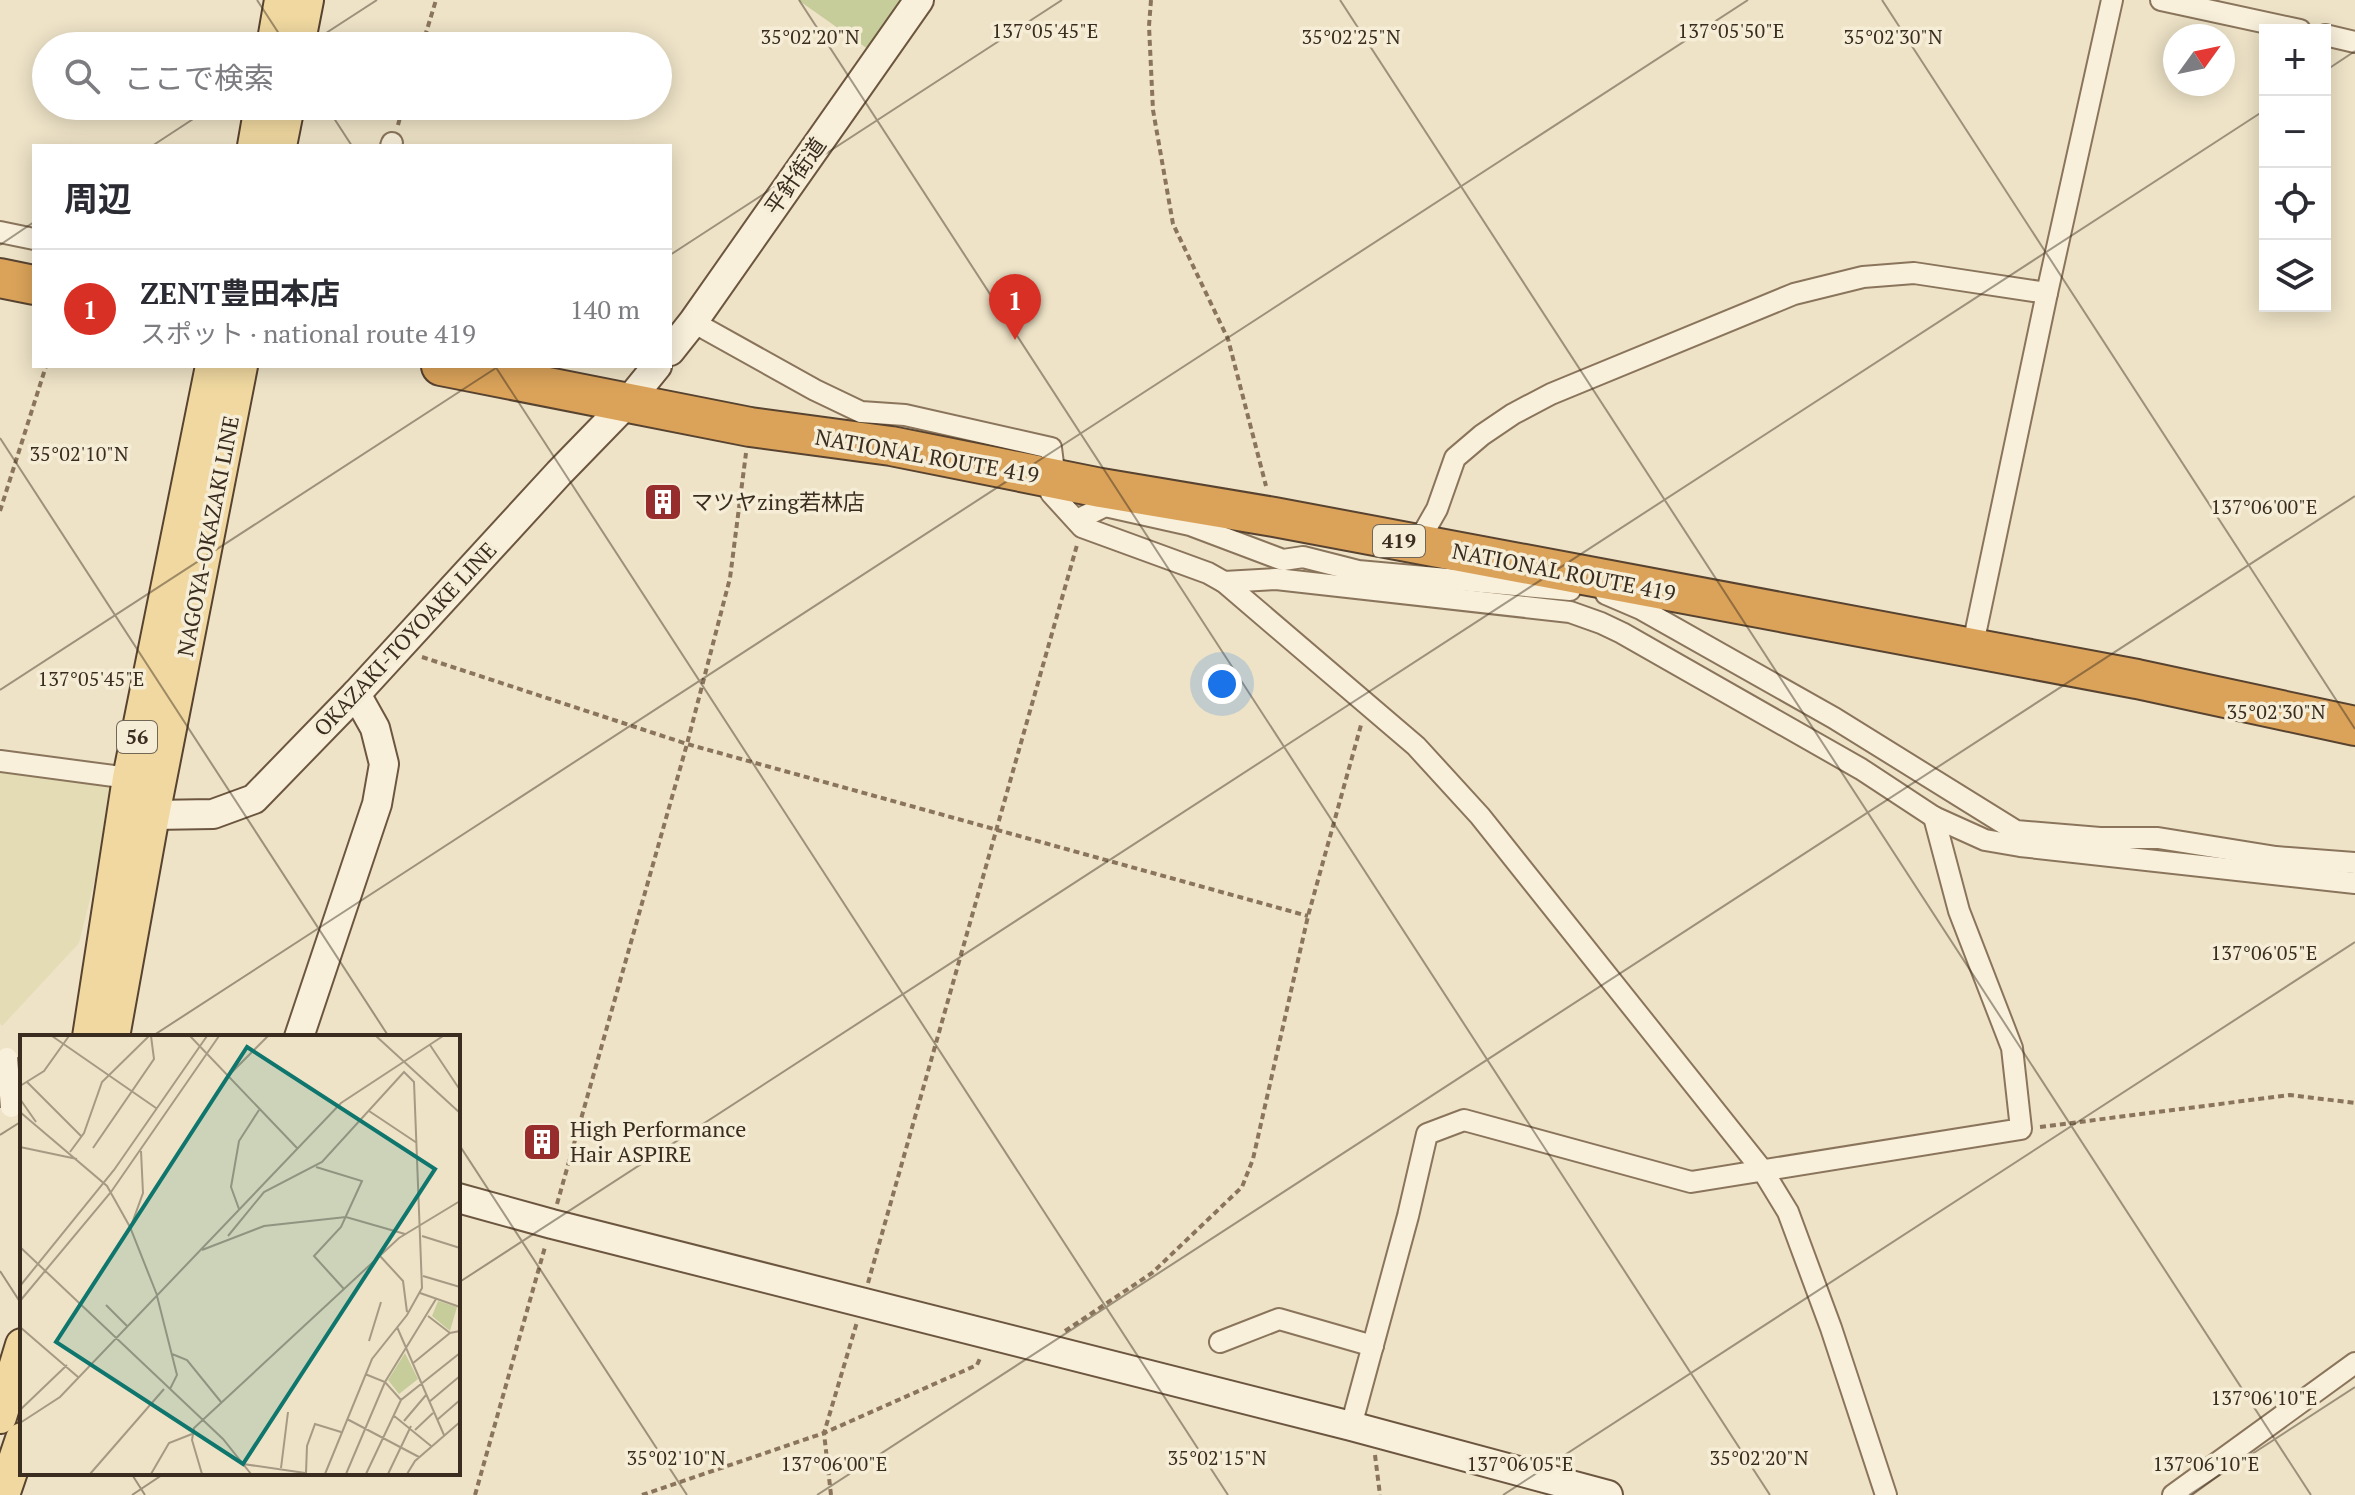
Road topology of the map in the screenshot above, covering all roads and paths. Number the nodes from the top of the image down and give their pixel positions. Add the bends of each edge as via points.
1 (281, 0) edge
2 (307, 0) edge
3 (436, 0) edge
4 (919, 0) edge
5 (1151, 0) edge
6 (2112, 0) edge
7 (2161, 0) edge
8 (2272, 24) edge
9 (275, 32) edge
10 (301, 32) edge
11 (426, 32) edge
12 (2331, 36) edge
13 (2355, 42) edge
14 (259, 120) edge
15 (285, 120) edge
16 (254, 144) edge
17 (280, 144) edge
18 (0, 232) edge
19 (32, 239) edge
20 (0, 278) edge
21 (32, 285) edge
22 (2047, 293) junction
23 (678, 336) edge
24 (45, 368) edge
25 (212, 368) edge
26 (241, 368) edge
27 (451, 368) edge
28 (655, 368) edge
29 (627, 403) junction
30 (750, 427) junction
31 (898, 430) junction
32 (1055, 479) junction
33 (0, 511) edge
34 (1274, 517) junction
35 (1080, 523) junction
36 (1417, 544) junction
37 (1224, 582) junction
38 (397, 649) junction
39 (1972, 649) junction
40 (356, 694) junction
41 (1367, 703) junction
42 (2355, 726) edge
43 (687, 744) junction
44 (0, 761) edge
45 (129, 778) junction
46 (153, 815) junction
47 (1934, 817) junction
48 (996, 829) junction
49 (2355, 863) edge
50 (2355, 883) edge
51 (1308, 916) junction
52 (89, 1035) edge
53 (113, 1035) edge
54 (300, 1035) edge
55 (7, 1058) dead end
56 (11, 1097) edge
57 (2355, 1103) edge
58 (2021, 1129) junction
59 (1763, 1171) junction
60 (460, 1199) edge
61 (552, 1224) junction
62 (863, 1301) junction
63 (991, 1335) junction
64 (1220, 1342) dead end
65 (1373, 1346) junction
66 (1051, 1350) junction
67 (20, 1352) edge
68 (2355, 1363) edge
69 (0, 1417) edge
70 (1361, 1430) junction
71 (824, 1433) junction
72 (20, 1445) edge
73 (3, 1495) edge
74 (475, 1495) edge
75 (642, 1495) edge
76 (831, 1495) edge
77 (1380, 1495) edge
78 (1608, 1495) edge
79 (1886, 1495) edge
80 (2173, 1495) edge

1 - 9 main road
2 - 10 main road
3 - 11 path
4 - 23 street, 平針街道
5 - 34 path via 1153,110 1173,224 1228,339
6 - 22 street
7 - 8 street
12 - 13 street
14 - 16 main road
15 - 17 main road
18 - 19 street
20 - 21 highway
22 - 36 street via 1914,273 1863,277 1752,310 1551,394 1482,435 1455,458 1437,509
22 - 39 street
23 - 31 street via 815,390
24 - 33 path
25 - 45 main road, NAGOYA-OKAZAKI LINE / 56
26 - 46 main road, NAGOYA-OKAZAKI LINE / 56
27 - 29 highway, NATIONAL ROUTE 419 / 419
28 - 29 street
29 - 30 highway, NATIONAL ROUTE 419 / 419
29 - 38 street, OKAZAKI-TOYOAKE LINE
30 - 31 highway, NATIONAL ROUTE 419 / 419
30 - 43 path via 730,578
31 - 32 highway, NATIONAL ROUTE 419 / 419
32 - 34 highway, NATIONAL ROUTE 419 / 419
32 - 35 street via 1051,493
34 - 36 highway, NATIONAL ROUTE 419 / 419
35 - 37 street
35 - 48 path
35 - 49 street via 1105,506 1190,525 1283,560 1303,557 1358,571 1599,592 1641,609 1834,718 2016,831 2158,838
36 - 39 highway, NATIONAL ROUTE 419 / 419
37 - 41 street
37 - 47 street via 1276,579 1570,612 1601,623 1861,769
38 - 40 street, OKAZAKI-TOYOAKE LINE
38 - 43 path
39 - 42 highway, NATIONAL ROUTE 419 / 419
40 - 46 street, OKAZAKI-TOYOAKE LINE via 254,799 213,814
40 - 54 street via 375,728 384,764 377,804
41 - 51 path
41 - 59 street via 1416,746 1480,816
43 - 48 path
43 - 61 path
44 - 45 street
45 - 52 main road, NAGOYA-OKAZAKI LINE / 56
46 - 53 main road, NAGOYA-OKAZAKI LINE / 56
47 - 50 street via 1985,840 2020,846
47 - 58 street via 1959,911 2012,1048
48 - 51 path
48 - 62 path
51 - 66 path via 1253,1159 1242,1187 1152,1273 1067,1328
55 - 56 street, bridge
57 - 58 path via 2290,1095
58 - 59 street
59 - 65 street via 1691,1182 1464,1120 1427,1134
59 - 79 street via 1788,1212
60 - 61 street
61 - 62 street
61 - 74 path
62 - 63 street
62 - 71 path
63 - 66 street
63 - 71 path via 977,1365
64 - 65 street via 1279,1319
65 - 70 street
66 - 70 street
67 - 69 main road
68 - 80 street
70 - 77 path
70 - 78 street
71 - 75 path
71 - 76 path
72 - 73 main road

